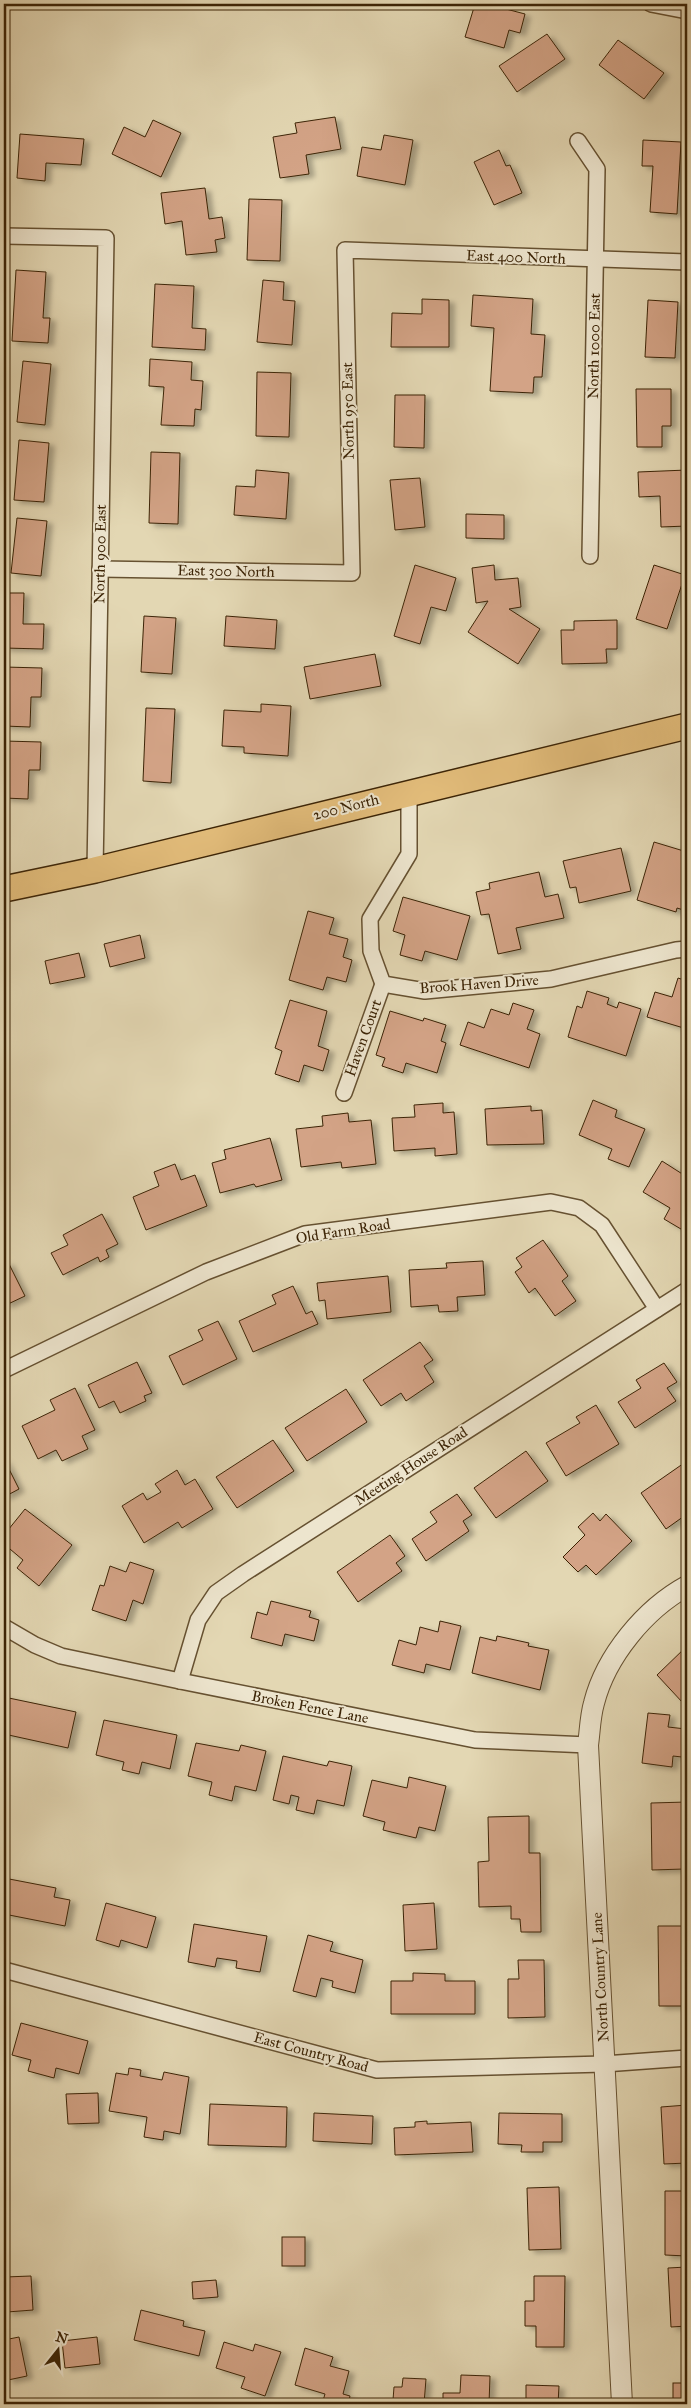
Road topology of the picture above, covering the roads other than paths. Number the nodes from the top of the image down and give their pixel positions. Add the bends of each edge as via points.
1 (651, 4) edge
2 (687, 11) edge
3 (578, 140) dead end
4 (4, 236) edge
5 (345, 250) joint
6 (595, 260) junction
7 (687, 262) edge
8 (590, 556) dead end
9 (100, 569) junction
10 (352, 572) joint
11 (687, 726) edge
12 (409, 792) junction
13 (95, 870) junction
14 (4, 889) edge
15 (687, 949) edge
16 (383, 984) junction
17 (344, 1093) dead end
18 (687, 1290) edge
19 (657, 1309) junction
20 (4, 1370) edge
21 (687, 1586) edge
22 (4, 1627) edge
23 (180, 1681) junction
24 (588, 1745) junction
25 (4, 1970) edge
26 (687, 2058) edge
27 (604, 2064) junction
28 (622, 2404) edge

1 - 2 street
3 - 6 street, North 1000 East via 597,169
4 - 9 street, North 900 East via 106,238
5 - 6 street, East 400 North
5 - 10 street, North 950 East
6 - 7 street, East 400 North
6 - 8 street, North 1000 East
9 - 10 street, East 300 North
9 - 13 street, North 900 East
11 - 12 main road, 200 North
12 - 13 main road, 200 North
12 - 16 street via 409,854 370,919 371,951
13 - 14 main road, 200 North
15 - 16 street, Brook Haven Drive via 551,979 425,991
16 - 17 street, Haven Court
18 - 19 street, Meeting House Road
19 - 20 street, Old Farm Road via 602,1225 579,1208 551,1202 305,1234 206,1272
19 - 23 street, Meeting House Road via 216,1593 198,1620
21 - 24 street, North Country Lane via 635,1627 603,1678 594,1703
22 - 23 street, Broken Fence Lane via 61,1656
23 - 24 street, Broken Fence Lane via 475,1740
24 - 27 street, North Country Lane
25 - 27 street, East Country Road via 377,2070
26 - 27 street, East Country Road
27 - 28 street, North Country Lane

